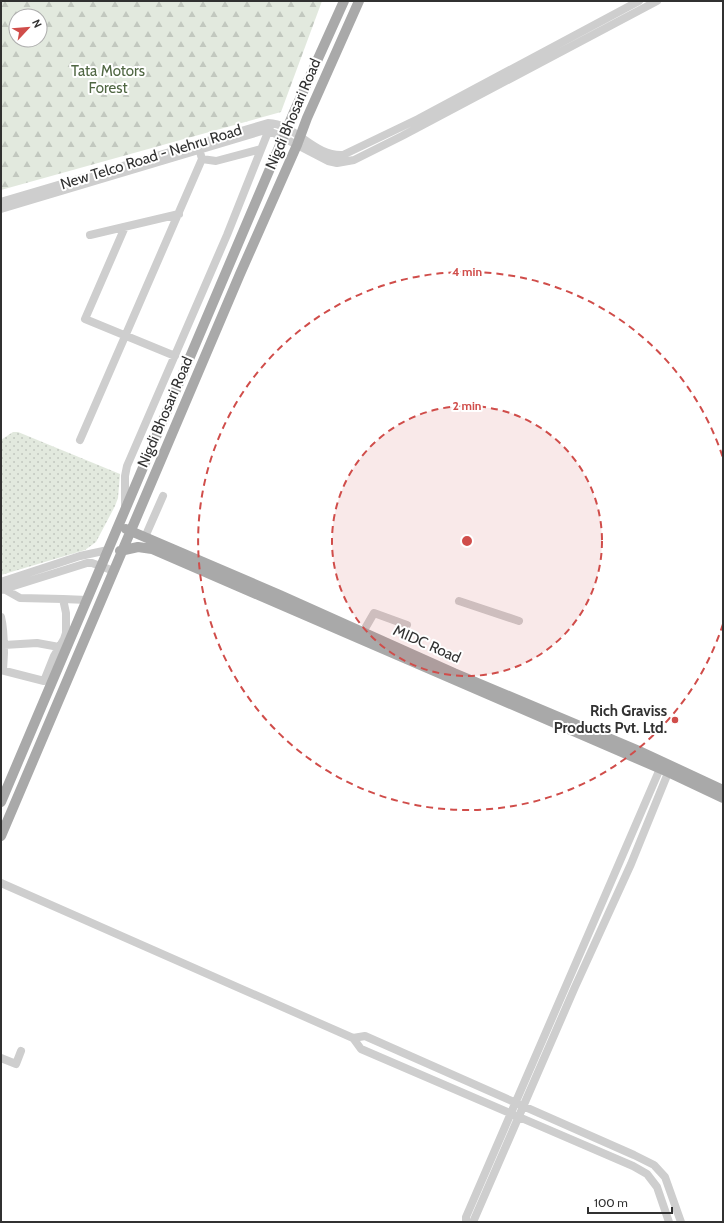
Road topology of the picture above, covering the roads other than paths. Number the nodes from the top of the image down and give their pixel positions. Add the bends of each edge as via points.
1 (344, 1) edge
2 (359, 1) edge
3 (639, 1) edge
4 (657, 1) edge
5 (270, 127) junction
6 (286, 133) junction
7 (298, 141) junction
8 (199, 147) junction
9 (260, 149) junction
10 (202, 159) junction
11 (80, 182) junction
12 (1, 202) edge
13 (1, 209) edge
14 (178, 214) junction
15 (125, 227) junction
16 (90, 235) dead end
17 (227, 235) junction
18 (240, 240) junction
19 (125, 336) junction
20 (175, 356) junction
21 (80, 440) dead end
22 (163, 496) dead end
23 (124, 512) junction
24 (118, 526) junction
25 (130, 531) junction
26 (145, 537) junction
27 (108, 550) junction
28 (122, 551) junction
29 (102, 566) junction
30 (114, 571) junction
31 (2, 587) edge
32 (63, 599) junction
33 (87, 600) junction
34 (459, 601) dead end
35 (1, 617) edge
36 (519, 621) dead end
37 (407, 625) dead end
38 (363, 632) junction
39 (68, 636) junction
40 (59, 647) junction
41 (3, 651) edge
42 (406, 656) junction
43 (2, 670) edge
44 (666, 767) junction
45 (723, 790) edge
46 (723, 798) edge
47 (1, 802) edge
48 (1, 836) edge
49 (1, 883) edge
50 (353, 1038) junction
51 (21, 1051) dead end
52 (1, 1058) edge
53 (515, 1103) junction
54 (523, 1106) junction
55 (511, 1112) junction
56 (519, 1116) junction
57 (643, 1159) junction
58 (638, 1169) junction
59 (466, 1222) edge
60 (473, 1222) edge
61 (670, 1222) edge
62 (681, 1222) edge

1 - 6 main road, Nigdi Bhosari Road
2 - 7 main road, Nigdi Bhosari Road
3 - 7 street via 418,120 343,155 329,154
4 - 7 street via 354,160 337,163 328,161
5 - 6 street
5 - 8 street, New Telco Road - Nehru Road via 260,125
5 - 9 street
6 - 7 street
6 - 18 main road, Nigdi Bhosari Road
7 - 25 main road, Nigdi Bhosari Road
8 - 10 street
8 - 11 street, New Telco Road - Nehru Road
9 - 10 street via 216,161
9 - 17 street
10 - 14 street
11 - 12 street, New Telco Road - Nehru Road
11 - 13 street, New Telco Road - Nehru Road
14 - 15 street
14 - 19 street
15 - 16 street
15 - 19 street via 85,320
17 - 18 street
17 - 20 street
18 - 23 main road, Nigdi Bhosari Road
19 - 20 street
19 - 21 street
20 - 23 street via 127,466
22 - 26 street
23 - 24 main road, Nigdi Bhosari Road
24 - 25 main road, MIDC Road
24 - 27 main road, Nigdi Bhosari Road
25 - 26 main road, MIDC Road
25 - 28 main road, Nigdi Bhosari Road
26 - 38 main road, MIDC Road
27 - 28 main road
27 - 29 main road, Nigdi Bhosari Road
27 - 31 street via 80,556
28 - 30 main road, Nigdi Bhosari Road
28 - 42 main road via 138,547 152,549
29 - 30 street
29 - 31 street via 92,563 80,565
29 - 33 main road, Nigdi Bhosari Road
30 - 48 main road, Nigdi Bhosari Road
31 - 32 street via 20,598
32 - 33 street
32 - 39 street
33 - 39 main road, Nigdi Bhosari Road
34 - 36 street
35 - 41 street via 4,628
37 - 38 street via 374,613
38 - 42 main road, MIDC Road
39 - 40 street
39 - 47 main road, Nigdi Bhosari Road
40 - 41 street via 37,643
40 - 43 street via 44,681
41 - 43 street
42 - 44 main road
44 - 45 main road
44 - 46 main road
44 - 53 street via 622,860
44 - 54 street via 631,864
49 - 50 street
50 - 53 street via 365,1036
50 - 55 street via 361,1048
51 - 52 street via 16,1064
53 - 54 street
53 - 55 street
54 - 56 street
54 - 57 street
55 - 56 street
55 - 59 street
56 - 58 street
56 - 60 street
57 - 58 street
57 - 62 street via 654,1165 665,1177
58 - 61 street via 647,1174 657,1187

